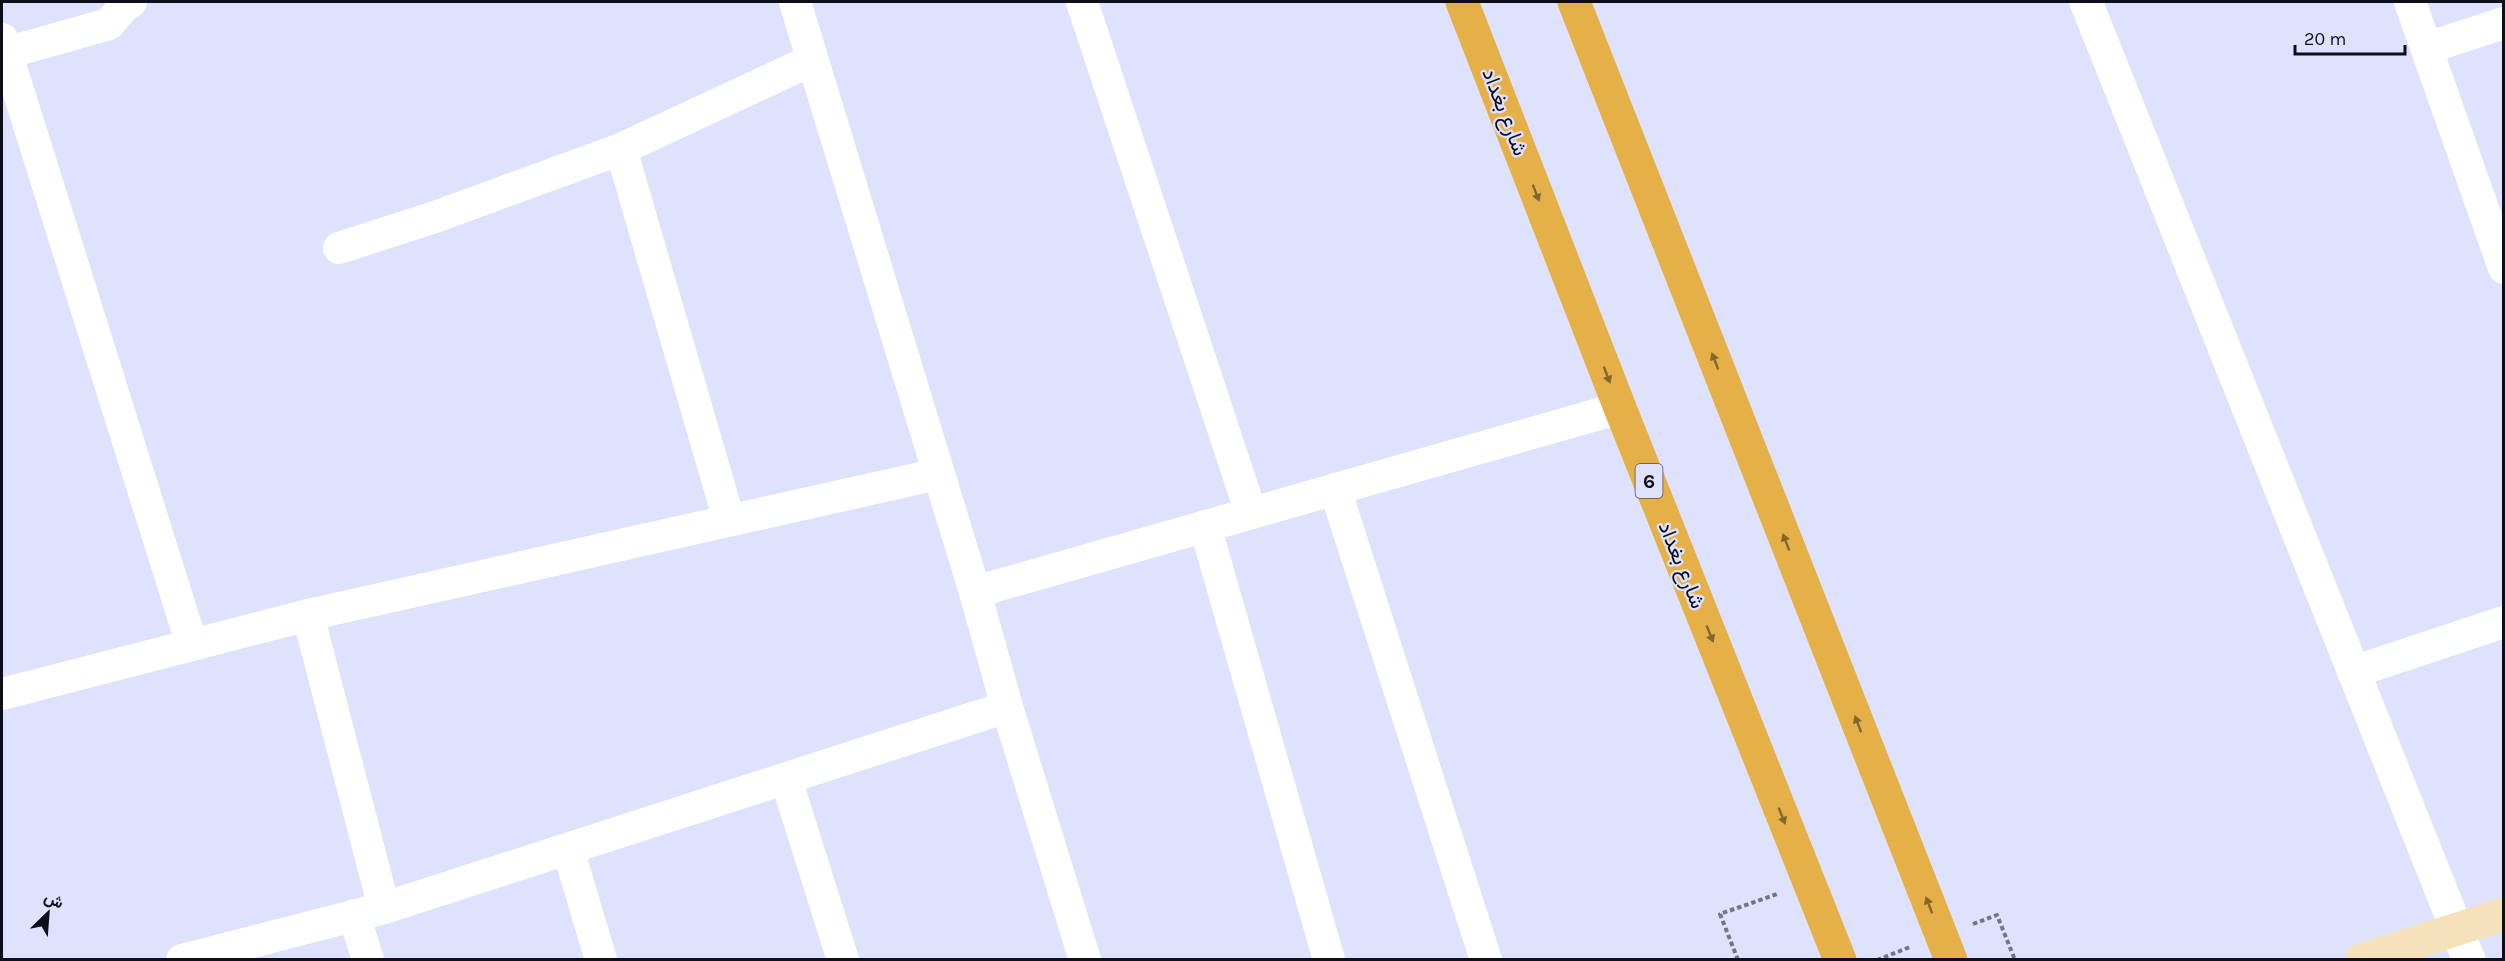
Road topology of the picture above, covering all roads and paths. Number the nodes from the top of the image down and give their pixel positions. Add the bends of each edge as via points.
1 (131, 2) edge
2 (795, 2) edge
3 (1082, 2) edge
4 (1462, 2) edge
5 (1574, 2) edge
6 (2086, 2) edge
7 (2410, 2) edge
8 (2504, 23) edge
9 (4, 46) edge
10 (2427, 48) junction
11 (812, 60) junction
12 (621, 149) junction
13 (339, 248) dead end
14 (2504, 268) edge
15 (1620, 408) junction
16 (938, 474) junction
17 (1335, 489) junction
18 (1251, 513) junction
19 (729, 520) junction
20 (1205, 526) junction
21 (975, 592) junction
22 (308, 615) junction
23 (2504, 622) edge
24 (192, 645) junction
25 (2353, 672) junction
26 (2, 694) edge
27 (1007, 707) junction
28 (786, 778) junction
29 (568, 849) junction
30 (1808, 882) junction
31 (369, 912) junction
32 (2504, 914) edge
33 (1997, 915) dead end
34 (2457, 929) junction
35 (182, 960) edge
36 (368, 960) edge
37 (602, 960) edge
38 (843, 960) edge
39 (1085, 960) edge
40 (1329, 960) edge
41 (1486, 960) edge
42 (1738, 960) edge
43 (1840, 960) edge
44 (1950, 960) edge
45 (2015, 960) edge
46 (2361, 960) edge
47 (2469, 960) edge

1 - 9 street via 108,24
2 - 11 street
3 - 18 street
4 -> 15 highway, شارع بغداد / 6
44 -> 5 highway
6 - 25 street
7 - 10 street
8 - 10 street
9 - 24 street
10 - 14 street
11 - 12 street
11 - 16 street
12 - 13 street
12 - 19 street
15 - 17 street
15 -> 30 highway, شارع بغداد / 6
16 - 19 street
16 - 21 street
17 - 18 street
17 - 41 street
18 - 20 street
19 - 22 street
20 - 21 street
20 - 40 street
21 - 27 street
22 - 24 street
22 - 31 street
23 - 25 street
24 - 26 street
25 - 34 street
27 - 28 street
27 - 39 street
28 - 29 street
28 - 38 street
29 - 31 street
29 - 37 street
30 - 42 path via 1720,914
30 - 43 highway, شارع بغداد / 6
31 - 35 street
31 - 36 street
32 - 34 main road
33 - 45 path
34 - 46 main road
34 - 47 street

